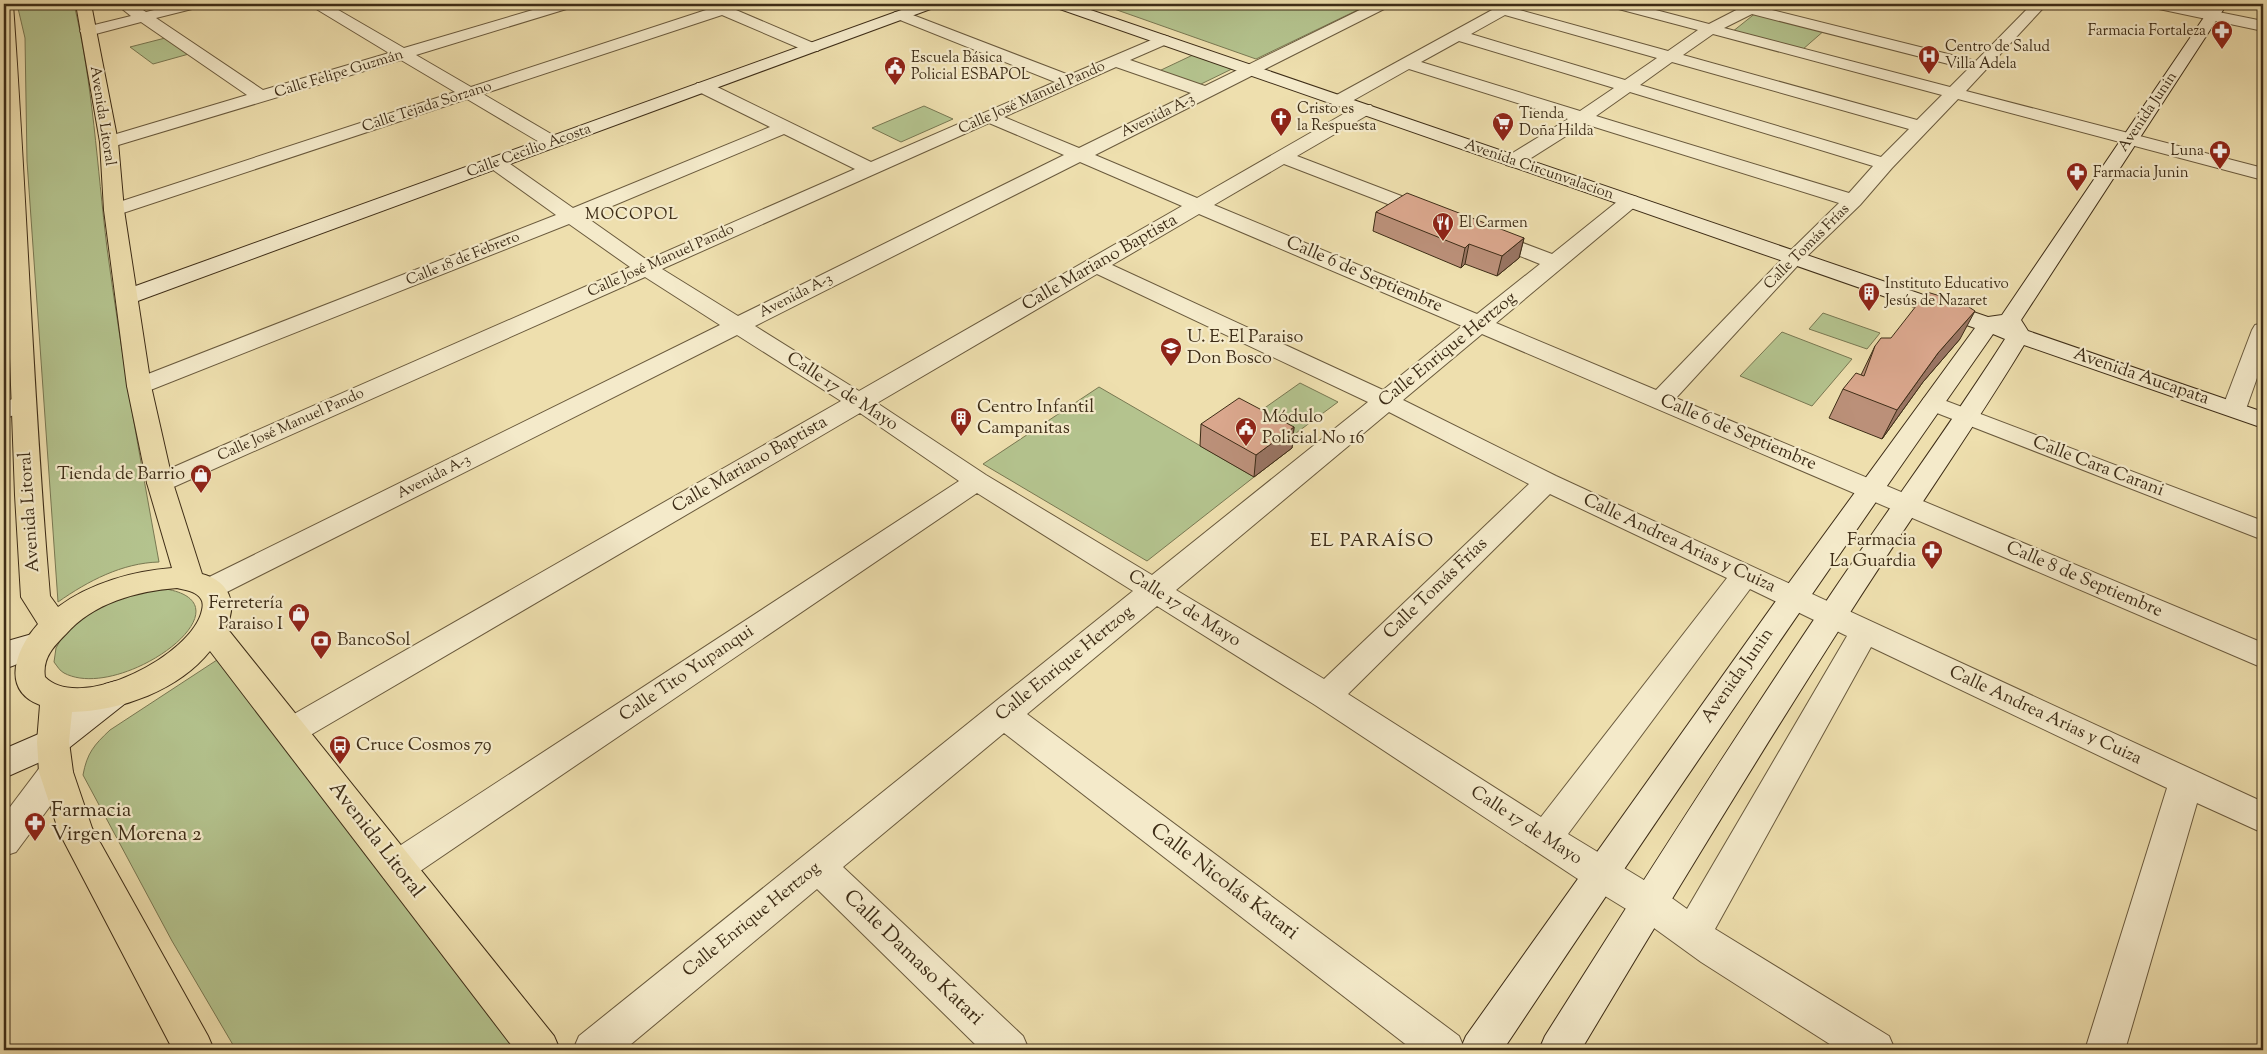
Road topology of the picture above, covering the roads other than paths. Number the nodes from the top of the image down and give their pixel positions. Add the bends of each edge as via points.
1 (5, 4) edge
2 (84, 4) edge
3 (124, 4) edge
4 (195, 4) edge
5 (318, 4) edge
6 (515, 4) edge
7 (568, 4) edge
8 (739, 4) edge
9 (931, 4) edge
10 (1059, 4) edge
11 (1383, 4) edge
12 (1616, 4) edge
13 (2040, 4) edge
14 (2167, 4) edge
15 (1752, 6) edge
16 (715, 7) edge
17 (1508, 7) edge
18 (2217, 10) edge
19 (535, 14) junction
20 (900, 15) junction
21 (143, 17) junction
22 (2262, 24) edge
23 (1710, 29) junction
24 (88, 31) junction
25 (1458, 35) junction
26 (1163, 40) junction
27 (812, 48) junction
28 (404, 55) junction
29 (1669, 57) junction
30 (1116, 60) junction
31 (6, 62) edge
32 (1407, 63) junction
33 (1980, 67) junction
34 (1250, 70) junction
35 (1068, 82) junction
36 (1628, 86) junction
37 (704, 87) junction
38 (1206, 92) junction
39 (469, 93) junction
40 (1954, 94) junction
41 (262, 97) junction
42 (1339, 101) junction
43 (1365, 109) junction
44 (989, 116) junction
45 (1583, 116) junction
46 (785, 126) junction
47 (1921, 127) junction
48 (2130, 140) junction
49 (109, 142) junction
50 (552, 142) junction
51 (1080, 155) junction
52 (9, 157) edge
53 (1283, 157) junction
54 (1513, 161) junction
55 (496, 163) junction
56 (1885, 164) junction
57 (870, 169) junction
58 (2263, 174) edge
59 (1630, 201) junction
60 (1853, 201) junction
61 (1199, 205) junction
62 (114, 210) junction
63 (571, 216) junction
64 (1446, 220) edge
65 (1473, 231) edge
66 (10, 251) edge
67 (1794, 258) junction
68 (1555, 262) junction
69 (1096, 265) junction
70 (645, 268) junction
71 (127, 298) junction
72 (1480, 324) junction
73 (737, 326) junction
74 (2006, 326) junction
75 (2263, 332) edge
76 (139, 386) junction
77 (1660, 400) junction
78 (1386, 401) junction
79 (860, 402) junction
80 (1933, 403) junction
81 (14, 406) edge
82 (2234, 409) junction
83 (1968, 417) junction
84 (2263, 420) edge
85 (977, 481) junction
86 (1547, 482) junction
87 (160, 483) junction
88 (1871, 489) junction
89 (1906, 504) junction
90 (2263, 531) edge
91 (1745, 576) junction
92 (200, 585) junction
93 (1154, 591) junction
94 (1793, 598) junction
95 (1832, 616) junction
96 (211, 630) junction
97 (1865, 632) junction
98 (47, 634) junction
99 (4, 656) edge
100 (2263, 656) edge
101 (116, 693) junction
102 (1326, 696) junction
103 (57, 697) junction
104 (1003, 714) junction
105 (291, 731) junction
106 (54, 757) junction
107 (4, 764) edge
108 (2186, 781) junction
109 (2263, 818) edge
110 (1545, 838) junction
111 (4, 842) edge
112 (818, 866) junction
113 (397, 867) junction
114 (1600, 874) junction
115 (1649, 902) junction
116 (1692, 934) junction
117 (194, 1050) edge
118 (540, 1050) edge
119 (593, 1050) edge
120 (1009, 1050) edge
121 (1445, 1050) edge
122 (1480, 1050) edge
123 (1559, 1050) edge
124 (1875, 1050) edge
125 (2105, 1050) edge

1 - 31 main road, Avenida Litoral
2 - 24 main road, Avenida Litoral
3 - 21 street
4 - 21 street
5 - 28 street
6 - 19 street
7 - 19 street, Calle Felipe Guzmán
8 - 16 street, Calle Tejada Sorzano
9 - 20 street, Calle Cecilio Acosta
10 - 26 street, Avenida Circunvalacion
11 - 34 street, Avenida A-3
12 - 23 street
13 - 33 street, Calle Tomás Frías
14 - 18 street
15 - 23 street
15 - 33 street
16 - 27 street
16 - 39 street, Calle Tejada Sorzano
17 - 25 street
17 - 29 street
18 - 22 street
18 - 48 street, Avenida Junin
19 - 28 street, Calle Felipe Guzmán
20 - 27 street, Calle Cecilio Acosta
20 - 35 street
21 - 24 street
21 - 41 street
23 - 29 street
23 - 40 street
24 - 49 main road, Avenida Litoral
25 - 32 street
25 - 36 street
26 - 30 street, Calle José Manuel Pando
26 - 34 street, Avenida Circunvalacion
27 - 37 street, Calle Cecilio Acosta
28 - 39 street
28 - 41 street, Calle Felipe Guzmán
29 - 36 street
29 - 47 street
30 - 35 street, Calle José Manuel Pando
30 - 38 street
31 - 52 main road, Avenida Litoral
32 - 42 street
32 - 45 street
33 - 40 street, Calle Tomás Frías
34 - 38 street, Avenida A-3
34 - 42 street, Avenida Circunvalacion
35 - 44 street, Calle José Manuel Pando
36 - 45 street
36 - 56 street
37 - 46 street
37 - 50 street, Calle Cecilio Acosta
38 - 51 street, Avenida A-3
39 - 50 street
39 - 62 street, Calle Tejada Sorzano
40 - 47 street, Calle Tomás Frías
40 - 48 street
41 - 49 street, Calle Felipe Guzmán
42 - 43 street, Avenida Circunvalacion
43 - 53 street, Calle Mariano Baptista
43 - 54 street, Avenida Circunvalacion
44 - 51 street, Calle 6 de Septiembre
44 - 57 street, Calle José Manuel Pando
45 - 54 street
45 - 60 street
46 - 57 street
46 - 63 street, Calle 18 de Febrero
47 - 56 street, Calle Tomás Frías
48 - 58 street
48 - 74 street, Avenida Junin
49 - 62 main road, Avenida Litoral
50 - 55 street, Calle Cecilio Acosta
51 - 61 street, Calle 6 de Septiembre
51 - 73 street, Avenida A-3
52 - 66 main road, Avenida Litoral
53 - 61 street, Calle Mariano Baptista
53 - 64 street
54 - 59 street, Avenida Circunvalacion
55 - 63 street, Calle 17 de Mayo
55 - 71 street, Calle Cecilio Acosta
56 - 60 street, Calle Tomás Frías
57 - 70 street, Calle José Manuel Pando
59 - 67 street, Avenida Circunvalacion
59 - 68 street, Calle Enrique Hertzog
60 - 67 street, Calle Tomás Frías
61 - 69 street, Calle Mariano Baptista
61 - 72 street, Calle 6 de Septiembre
62 - 71 main road, Avenida Litoral
63 - 70 street, Calle 17 de Mayo
63 - 76 street, Calle 18 de Febrero
65 - 68 street
66 - 81 main road, Avenida Litoral
67 - 74 street, Avenida Circunvalacion
67 - 77 street, Calle Tomás Frías
68 - 72 street, Calle Enrique Hertzog
69 - 78 street, Calle Andrea Arias y Cuiza
69 - 79 street, Calle Mariano Baptista
70 - 73 street, Calle 17 de Mayo
70 - 87 street, Calle José Manuel Pando
71 - 76 main road, Avenida Litoral
72 - 77 street, Calle 6 de Septiembre
72 - 78 street, Calle Enrique Hertzog
73 - 79 street, Calle 17 de Mayo
73 - 92 street, Avenida A-3
74 - 80 street, Avenida Junin
74 - 82 street, Avenida Aucapata
74 - 83 street, Avenida Junin
75 - 82 street
76 - 87 main road, Avenida Litoral
77 - 88 street, Calle 6 de Septiembre
78 - 86 street, Calle Andrea Arias y Cuiza
78 - 93 street, Calle Enrique Hertzog
79 - 85 street, Calle 17 de Mayo
79 - 105 street, Calle Mariano Baptista
80 - 83 street, Calle Cara Carani
80 - 88 street, Avenida Junin
81 - 98 main road, Avenida Litoral via 36,597
82 - 84 street, Avenida Aucapata
83 - 89 street, Avenida Junin
83 - 90 street, Calle Cara Carani
85 - 93 street, Calle 17 de Mayo
85 - 113 street, Calle Tito Yupanqui
86 - 91 street, Calle Andrea Arias y Cuiza
86 - 102 street, Calle Tomás Frías
87 - 92 main road, Avenida Litoral
88 - 89 street, Calle 6 de Septiembre
88 - 94 street, Avenida Junin
89 - 95 street, Avenida Junin
89 - 100 street, Calle 8 de Septiembre
91 - 94 street, Calle Andrea Arias y Cuiza
91 - 110 street
92 - 96 main road, Avenida Litoral via 216,597 217,618
92 - 98 main road via 161,579 118,588 84,604
93 - 102 street, Calle 17 de Mayo
93 - 104 street, Calle Enrique Hertzog
94 - 95 street, Calle Andrea Arias y Cuiza
94 - 114 street, Avenida Junin
95 - 97 street, Calle Andrea Arias y Cuiza
95 - 115 street, Avenida Junin
96 - 101 main road via 201,644 174,666 149,681
96 - 105 main road, Avenida Litoral
97 - 108 street, Calle Andrea Arias y Cuiza
97 - 116 street
98 - 99 street
98 - 103 main road via 30,663 31,680 38,689
101 - 103 main road via 84,699
101 - 106 street
102 - 110 street, Calle 17 de Mayo
103 - 106 main road
104 - 112 street, Calle Enrique Hertzog
104 - 121 street, Calle Nicolás Katari
105 - 113 main road, Avenida Litoral
106 - 107 street
106 - 111 street
106 - 117 main road via 76,832
108 - 109 street, Calle Andrea Arias y Cuiza
108 - 125 street
110 - 114 street, Calle 17 de Mayo
112 - 119 street, Calle Enrique Hertzog
112 - 120 street, Calle Damaso Katari
113 - 118 main road, Avenida Litoral
114 - 115 street, Calle 17 de Mayo
114 - 122 street, Avenida Junin
115 - 116 street, Calle 17 de Mayo
115 - 123 street, Avenida Junin
116 - 124 street, Calle 17 de Mayo

